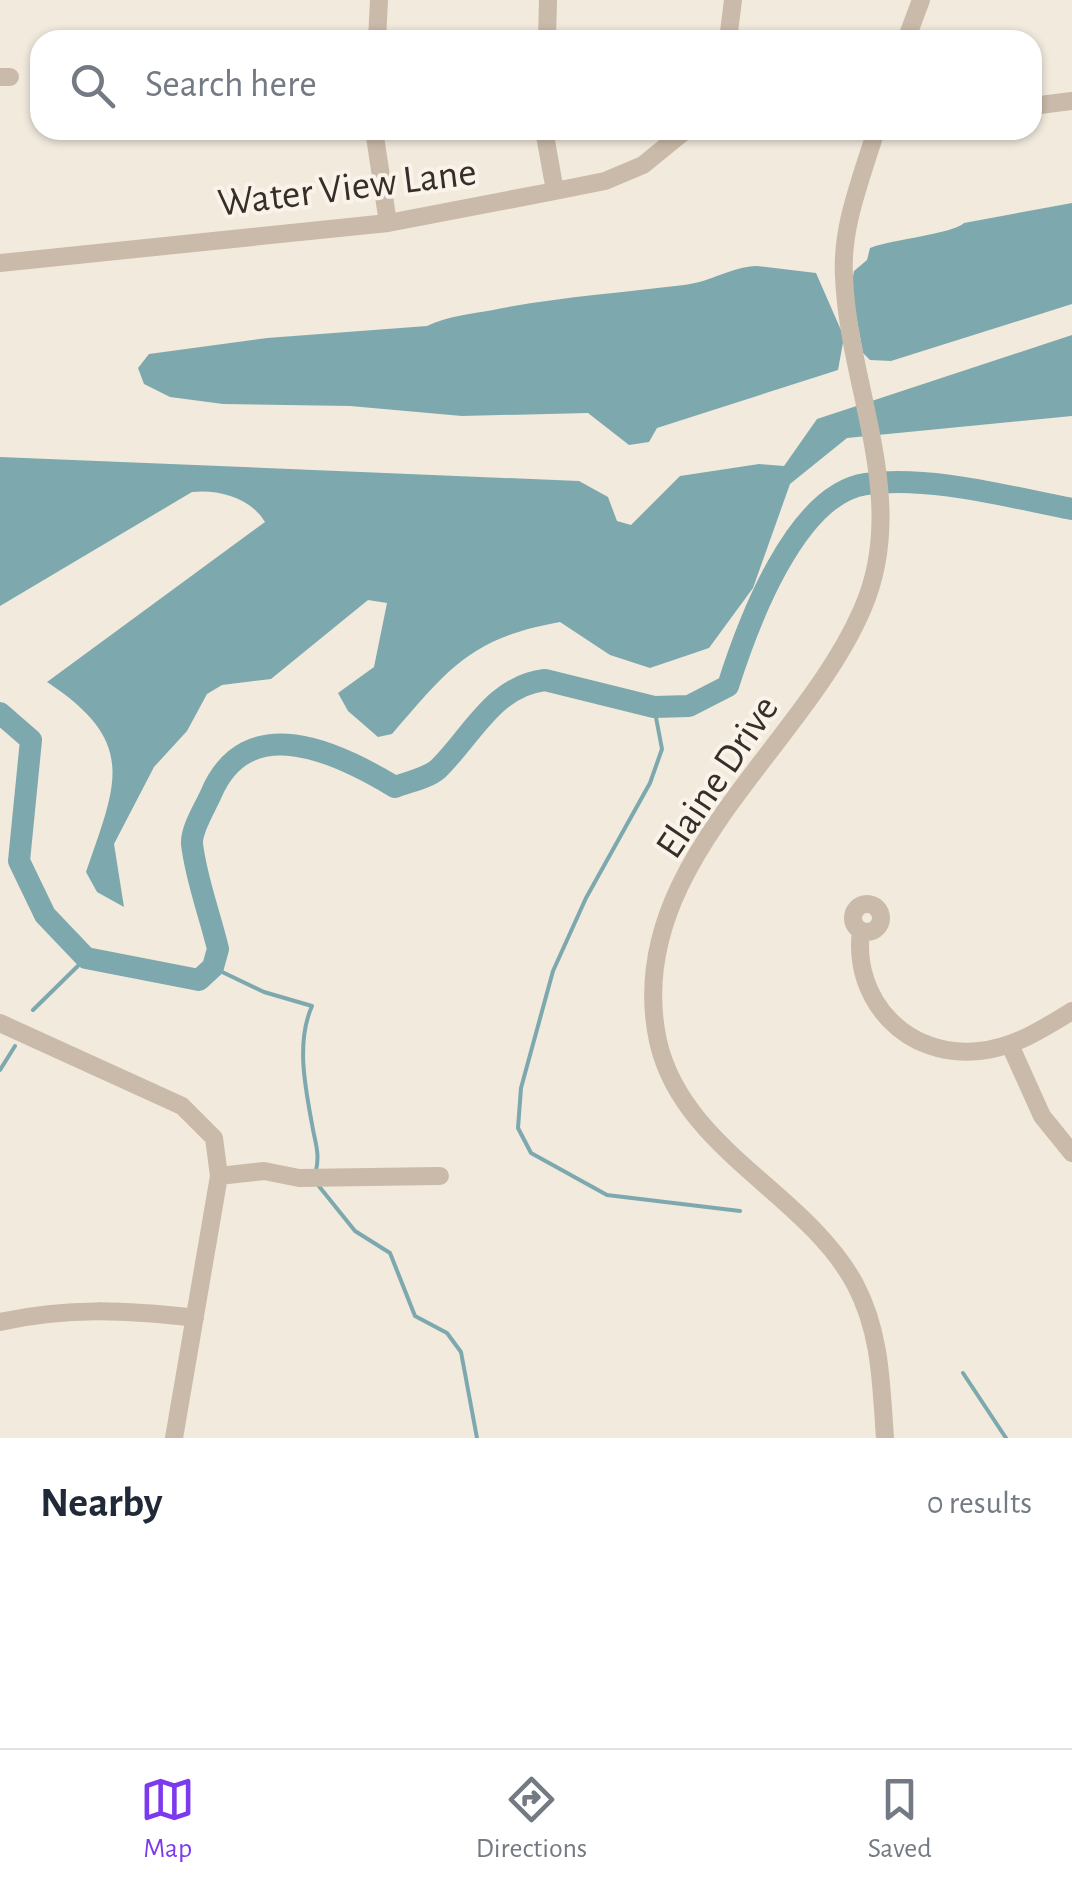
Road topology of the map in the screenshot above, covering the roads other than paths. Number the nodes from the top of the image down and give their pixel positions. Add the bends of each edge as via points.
1 (379, 0) edge
2 (548, 0) edge
3 (733, 0) edge
4 (920, 0) edge
5 (378, 30) edge
6 (547, 30) edge
7 (729, 30) edge
8 (910, 30) edge
9 (1072, 101) edge
10 (1042, 105) edge
11 (376, 140) edge
12 (546, 140) edge
13 (674, 140) edge
14 (873, 140) edge
15 (555, 191) junction
16 (388, 223) junction
17 (0, 263) edge
18 (861, 930) dead end
19 (1072, 1011) edge
20 (0, 1023) edge
21 (1010, 1045) junction
22 (1072, 1154) edge
23 (218, 1176) junction
24 (440, 1176) dead end
25 (194, 1318) junction
26 (0, 1322) edge
27 (174, 1438) edge
28 (885, 1438) edge

1 - 5 street
2 - 6 street
3 - 7 street
4 - 8 street
9 - 10 street
11 - 16 street
12 - 15 street
13 - 15 street, Water View Lane via 644,165
14 - 28 street, Elaine Drive via 851,212 844,276 880,509 864,608 807,704 729,804 691,867 661,944 654,1010 663,1056 688,1104 822,1237 854,1281 874,1330
15 - 16 street, Water View Lane
16 - 17 street, Water View Lane
18 - 21 street via 867,992 887,1018 941,1049
19 - 21 street
20 - 23 street via 182,1106 214,1138
21 - 22 street via 1042,1116
23 - 24 street
23 - 25 street
25 - 26 street via 74,1309
25 - 27 street

